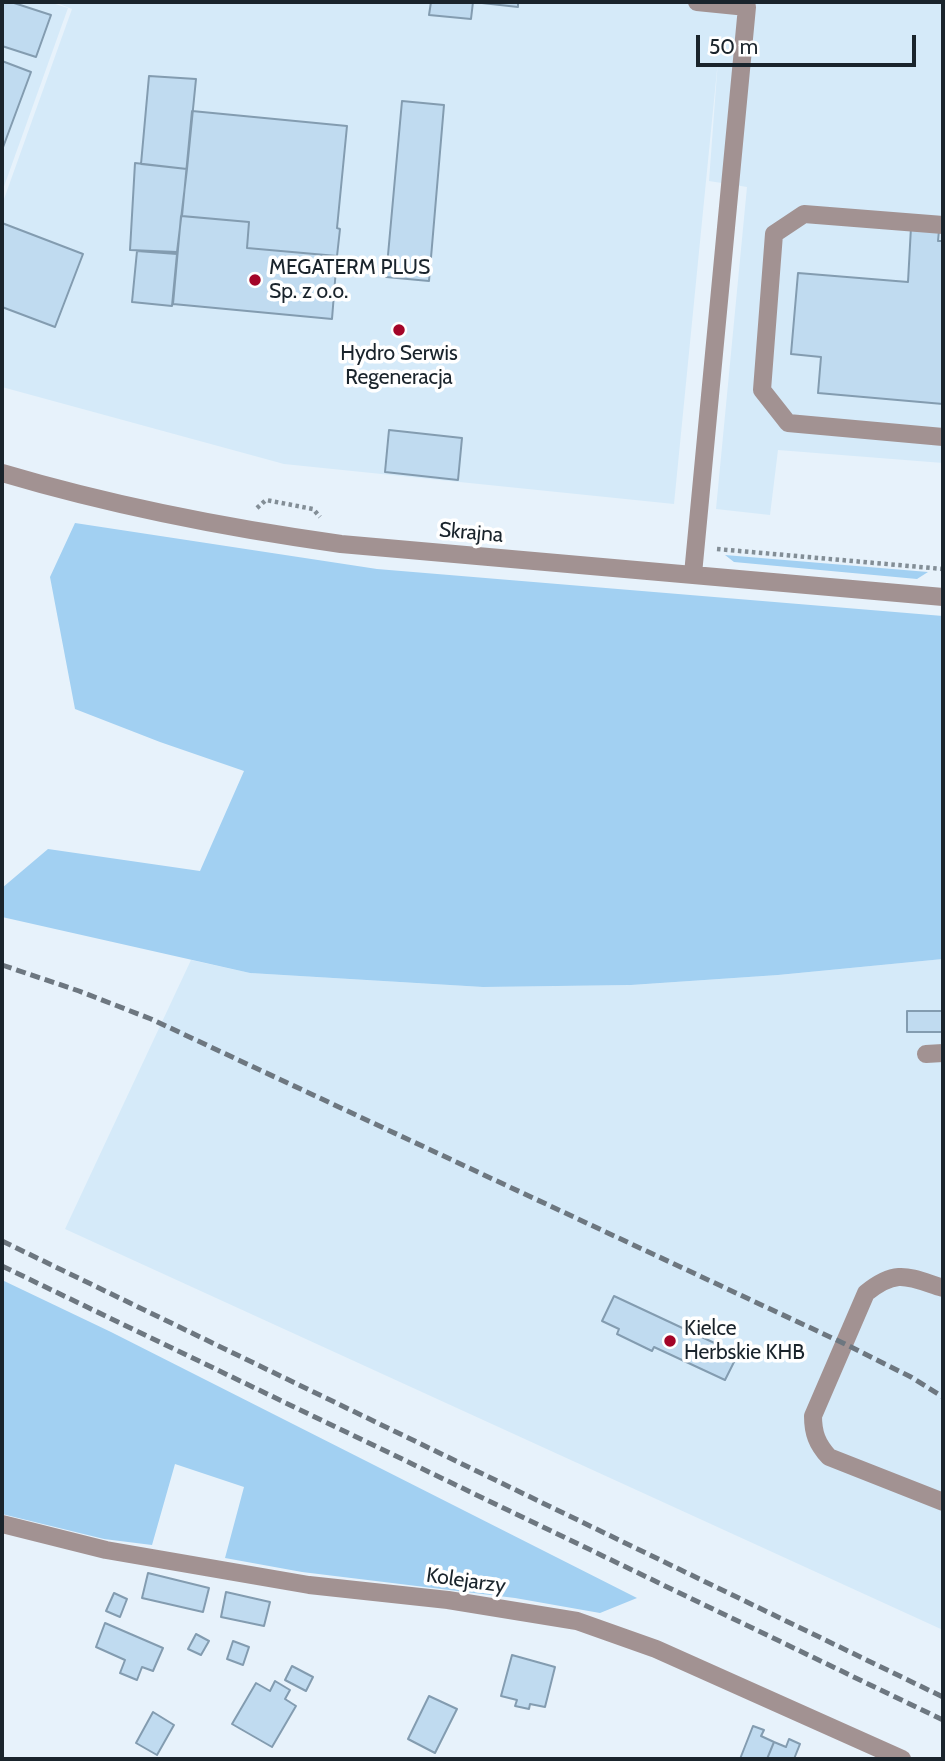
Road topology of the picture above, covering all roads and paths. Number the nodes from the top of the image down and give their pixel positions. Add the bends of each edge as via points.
1 (697, 2) edge
2 (943, 225) edge
3 (943, 437) edge
4 (2, 473) edge
5 (693, 574) junction
6 (943, 597) edge
7 (943, 1288) edge
8 (943, 1502) edge
9 (2, 1524) edge
10 (902, 1759) edge

1 - 5 street via 747,7
2 - 3 street via 804,214 774,234 762,390 788,423
4 - 5 street, Skrajna via 148,511 341,544
5 - 6 street, Skrajna
7 - 8 street via 896,1276 883,1279 866,1293 813,1416 813,1432 829,1457
9 - 10 street, Kolejarzy via 106,1550 309,1585 448,1600 577,1621 656,1649

